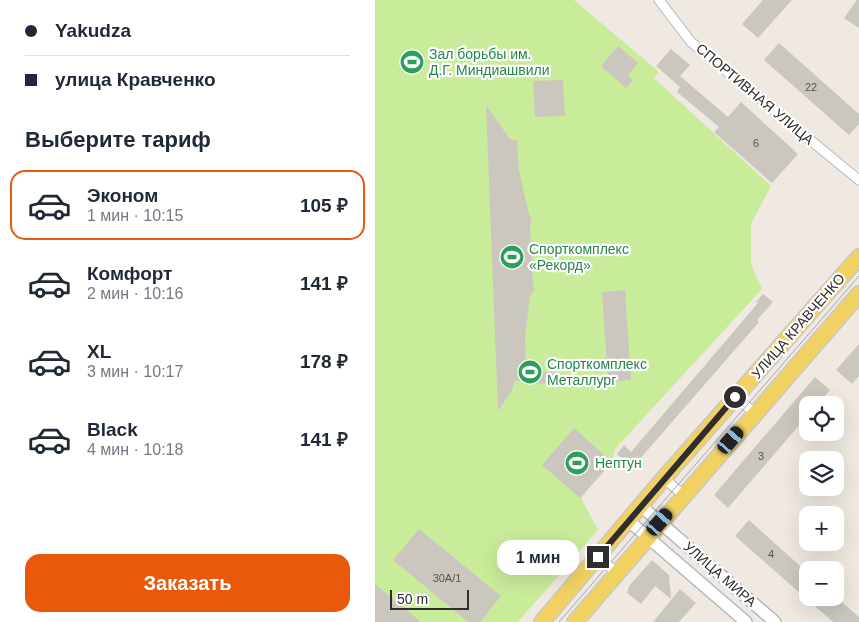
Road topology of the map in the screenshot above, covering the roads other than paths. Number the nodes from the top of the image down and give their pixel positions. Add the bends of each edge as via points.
1 (659, 0) edge
2 (859, 180) edge
3 (858, 261) edge
4 (859, 294) edge
5 (735, 397) junction
6 (755, 413) junction
7 (664, 478) junction
8 (683, 495) junction
9 (641, 506) junction
10 (629, 521) junction
11 (660, 522) junction
12 (648, 537) junction
13 (598, 557) junction
14 (617, 572) junction
15 (542, 622) edge
16 (575, 622) edge
17 (746, 622) edge
18 (775, 622) edge

1 - 2 street, СПОРТИВНАЯ УЛИЦА via 691,42
3 - 5 main road, УЛИЦА КРАВЧЕНКО
4 - 6 main road, УЛИЦА КРАВЧЕНКО
5 - 6 street
5 - 7 main road, УЛИЦА КРАВЧЕНКО
6 - 8 main road, УЛИЦА КРАВЧЕНКО
7 - 8 street
7 - 9 main road, УЛИЦА КРАВЧЕНКО
8 - 11 main road, УЛИЦА КРАВЧЕНКО
9 - 10 main road, УЛИЦА КРАВЧЕНКО
9 - 11 street, УЛИЦА МИРА
10 - 12 street, УЛИЦА МИРА
10 - 13 main road, УЛИЦА КРАВЧЕНКО
11 - 12 main road, УЛИЦА КРАВЧЕНКО
11 - 18 street, УЛИЦА МИРА
12 - 14 main road, УЛИЦА КРАВЧЕНКО
12 - 17 street, УЛИЦА МИРА
13 - 14 street
13 - 15 main road, УЛИЦА КРАВЧЕНКО
14 - 16 main road, УЛИЦА КРАВЧЕНКО

